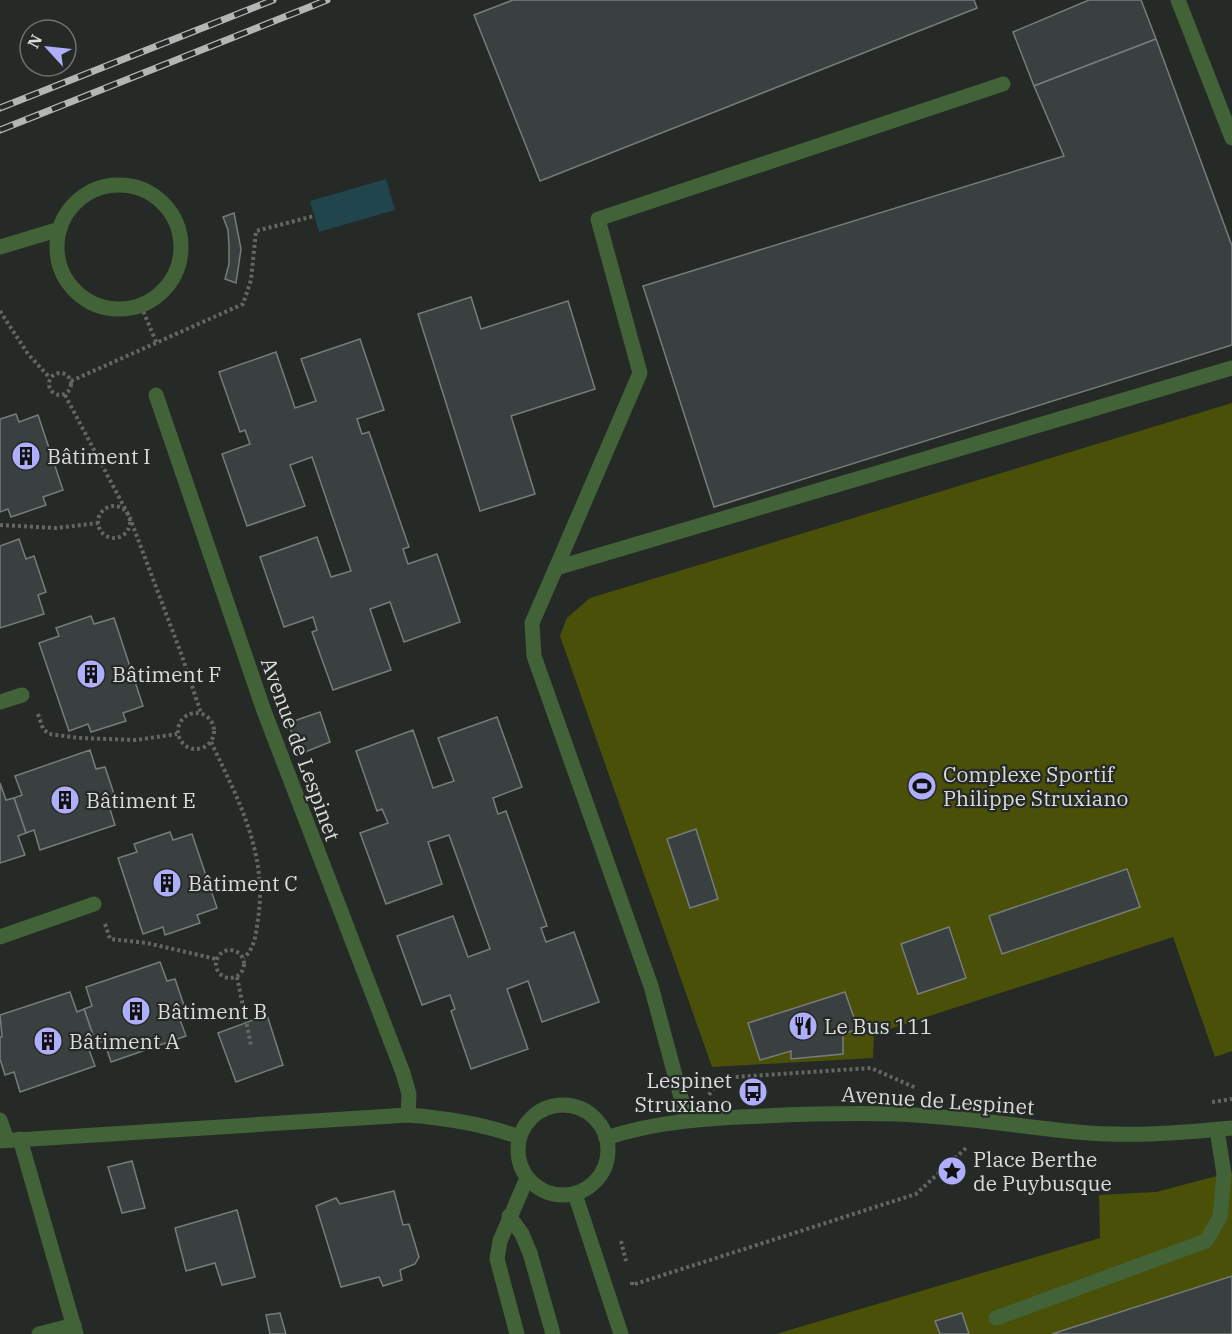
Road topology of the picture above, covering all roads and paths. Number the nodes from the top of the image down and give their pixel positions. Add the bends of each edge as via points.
1 (1178, 0) edge
2 (1004, 84) dead end
3 (1232, 138) edge
4 (314, 216) dead end
5 (60, 229) junction
6 (0, 247) edge
7 (141, 306) junction
8 (0, 311) edge
9 (157, 344) junction
10 (1232, 368) edge
11 (50, 378) junction
12 (71, 381) junction
13 (65, 395) junction
14 (156, 396) dead end
15 (130, 518) junction
16 (98, 523) junction
17 (0, 525) edge
18 (556, 568) junction
19 (22, 695) joint
20 (0, 702) edge
21 (201, 713) junction
22 (177, 734) junction
23 (211, 742) junction
24 (94, 904) joint
25 (0, 937) edge
26 (244, 957) junction
27 (216, 959) junction
28 (237, 977) junction
29 (251, 1045) dead end
30 (408, 1115) junction
31 (0, 1119) edge
32 (687, 1120) junction
33 (1224, 1129) edge
34 (519, 1137) junction
35 (606, 1138) junction
36 (9, 1140) edge
37 (966, 1148) dead end
38 (527, 1178) junction
39 (575, 1194) junction
40 (509, 1216) junction
41 (621, 1241) dead end
42 (627, 1263) dead end
43 (629, 1274) dead end
44 (996, 1318) dead end
45 (75, 1330) edge
46 (39, 1334) edge
47 (517, 1334) edge
48 (553, 1334) edge
49 (621, 1334) edge

1 - 3 street
2 - 18 street via 598,219 640,373
4 - 9 path via 256,231 251,280 243,304
5 - 6 street
5 - 7 street via 56,249 69,285 99,307 117,310
5 - 7 street via 76,202 103,186 123,184 157,197 179,226 180,262 173,280 161,294
7 - 9 path
8 - 11 path via 28,354
9 - 12 path
10 - 18 street
11 - 12 path via 62,372
11 - 13 path via 51,392
12 - 13 path via 71,389
13 - 15 path
14 - 30 street, Avenue de Lespinet via 275,743 403,1073 410,1094
15 - 16 path via 117,506 100,514
15 - 16 path via 129,529 122,537 112,539 102,533
15 - 21 path
16 - 17 path via 56,528
18 - 32 street via 532,623 534,656 651,986
19 - 20 street
19 - 22 path via 32,692 43,729 49,734 136,740
21 - 22 path via 183,717
21 - 23 path via 214,725
22 - 23 path via 187,748 195,750
23 - 26 path via 259,863 261,897 256,935
24 - 25 street
24 - 27 path via 99,903 110,939
26 - 27 path via 230,949
26 - 28 path via 243,972
27 - 28 path via 221,975 228,979
28 - 29 path
30 - 34 street via 439,1118
30 - 36 street
31 - 36 street
32 - 33 street, Avenue de Lespinet via 897,1114 1091,1133
32 - 35 street, Avenue de Lespinet
33 - 44 street via 1220,1217 1206,1240
34 - 35 street via 535,1115 560,1105 573,1106 594,1118
34 - 38 street via 520,1166
35 - 39 street via 607,1161 602,1172 586,1189
36 - 45 street
37 - 43 path via 916,1194 632,1285
38 - 39 street via 554,1195
38 - 40 street
39 - 49 street
40 - 47 street via 497,1259
40 - 48 street via 530,1253
41 - 42 path
45 - 46 street

